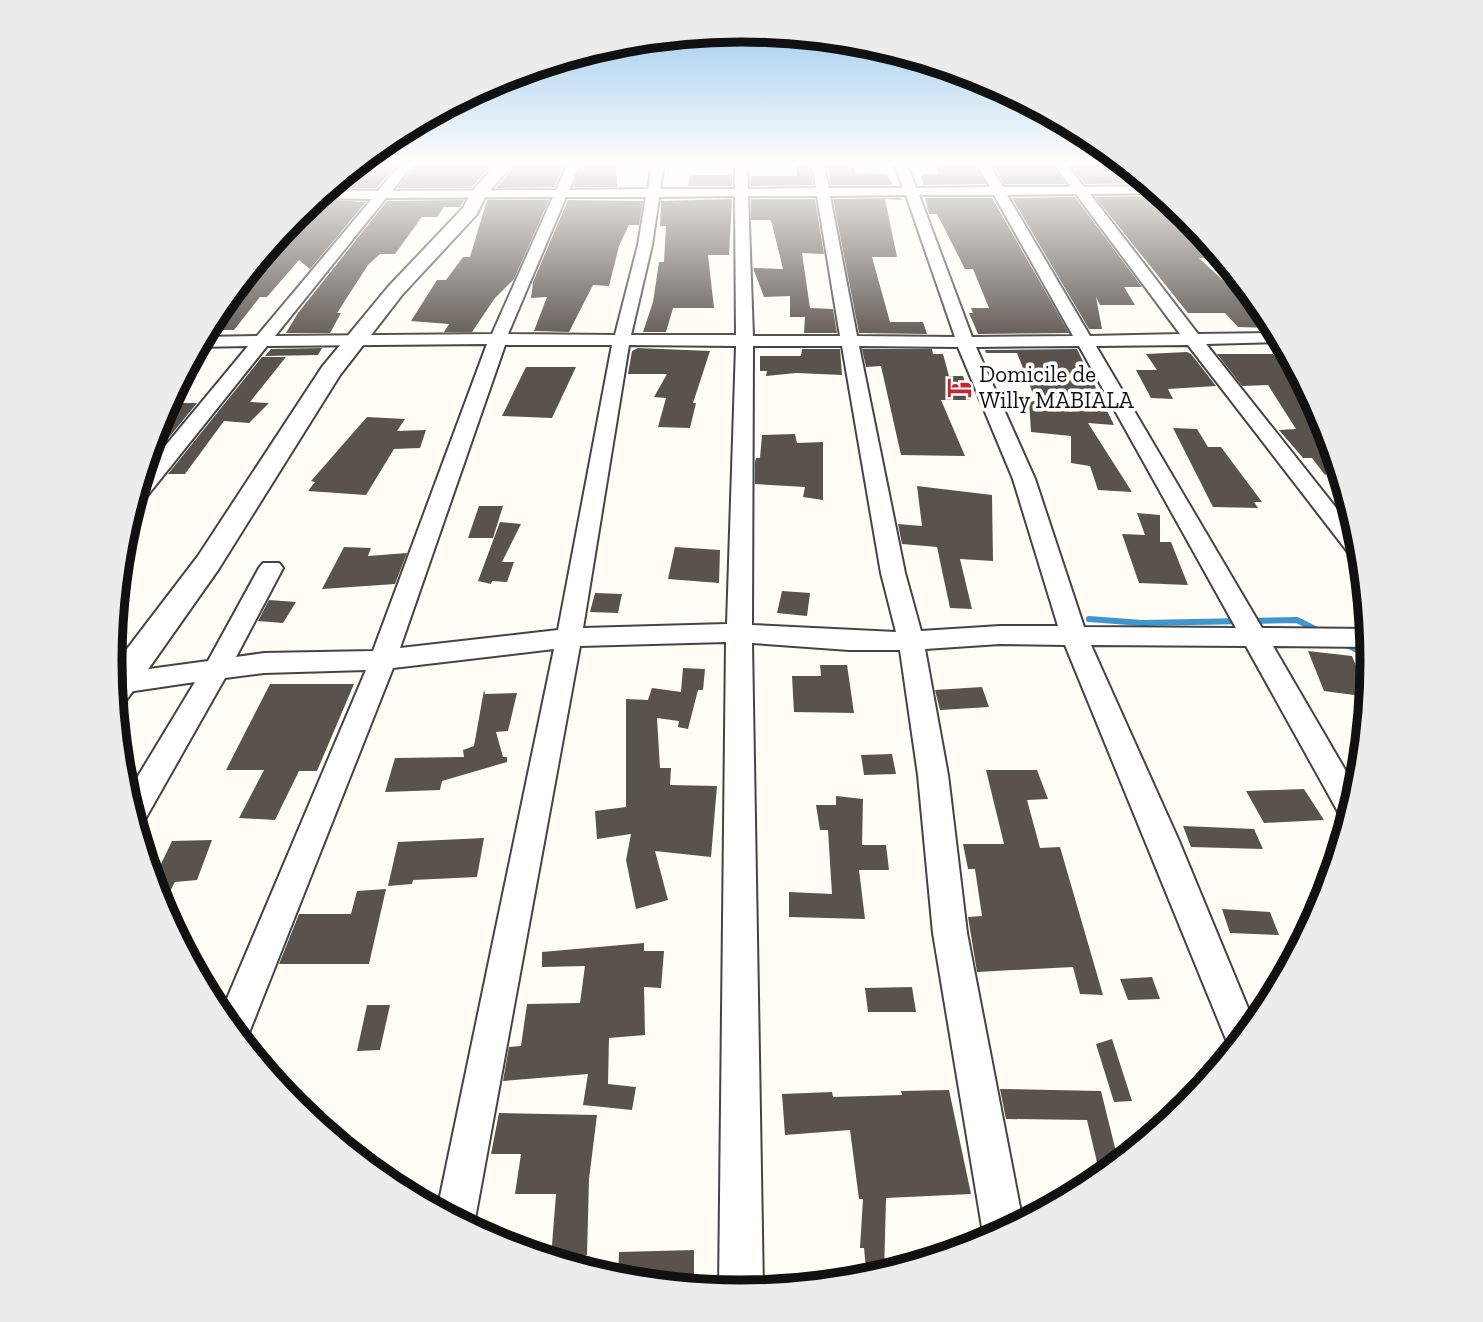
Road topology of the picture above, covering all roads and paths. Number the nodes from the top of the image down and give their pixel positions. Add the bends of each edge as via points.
1 (357, 226) edge
2 (456, 226) edge
3 (547, 226) edge
4 (648, 226) edge
5 (742, 226) edge
6 (830, 226) edge
7 (923, 226) edge
8 (1020, 226) edge
9 (1108, 226) edge
10 (1269, 338) edge
11 (358, 339) junction
12 (498, 339) junction
13 (622, 339) junction
14 (745, 340) junction
15 (850, 341) junction
16 (1087, 341) junction
17 (1194, 341) junction
18 (211, 342) edge
19 (965, 342) junction
20 (259, 344) junction
21 (151, 476) edge
22 (1348, 538) edge
23 (271, 568) dead end
24 (739, 634) junction
25 (1074, 636) junction
26 (1253, 636) junction
27 (569, 638) junction
28 (1359, 638) edge
29 (911, 641) junction
30 (383, 660) junction
31 (215, 672) junction
32 (123, 678) edge
33 (123, 686) edge
34 (1345, 797) edge
35 (139, 802) edge
36 (237, 1019) edge
37 (1239, 1030) edge
38 (458, 1211) edge
39 (1002, 1222) edge
40 (741, 1280) edge

1 - 20 street
2 - 11 street via 403,281
3 - 12 street
4 - 13 street
5 - 14 street
6 - 15 street
7 - 19 street
8 - 16 street
9 - 17 street
10 - 17 street
11 - 12 street
11 - 20 street
11 - 32 street via 330,372 208,563
12 - 13 street
12 - 30 street
13 - 14 street
13 - 27 street
14 - 15 street
14 - 24 street
15 - 19 street
15 - 29 street via 893,573
16 - 17 street
16 - 19 street
16 - 26 street
17 - 22 street
18 - 20 street
19 - 25 street via 1024,479
20 - 21 street
23 - 31 street
24 - 27 street
24 - 29 street
24 - 40 street
25 - 26 street
25 - 29 street
25 - 37 street
26 - 28 street
26 - 34 street
27 - 30 street
27 - 38 street
29 - 39 street via 933,775 950,933
30 - 31 street via 264,663
30 - 36 street
31 - 33 street
31 - 35 street

